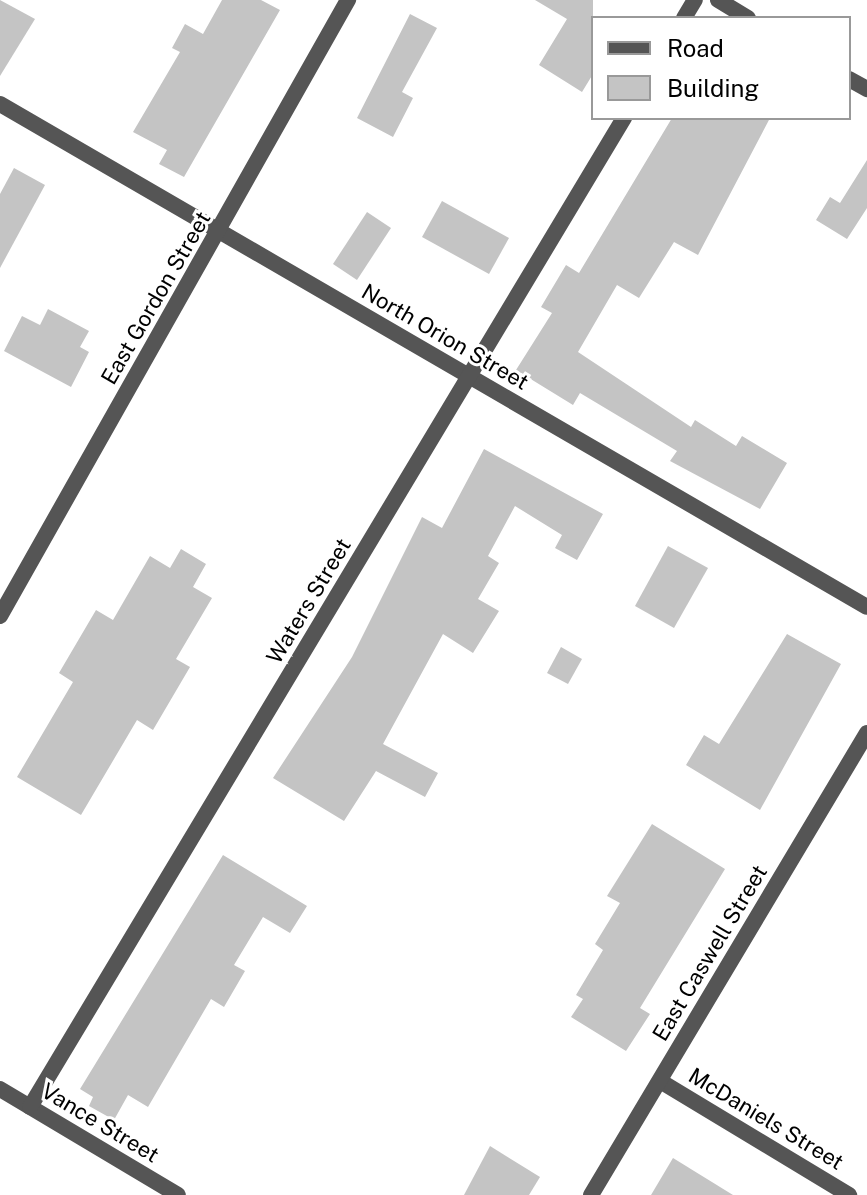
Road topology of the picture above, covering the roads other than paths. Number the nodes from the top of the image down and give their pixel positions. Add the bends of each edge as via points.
1 (348, 0) edge
2 (718, 0) edge
3 (745, 16) edge
4 (0, 104) edge
5 (623, 120) edge
6 (219, 232) junction
7 (470, 376) junction
8 (867, 607) edge
9 (0, 616) edge
10 (867, 733) edge
11 (660, 1081) junction
12 (0, 1089) edge
13 (30, 1107) junction
14 (178, 1195) edge
15 (591, 1195) edge
16 (849, 1195) edge

1 - 6 street, East Gordon Street
2 - 3 street
4 - 6 street, North Orion Street
5 - 7 street, Waters Street
6 - 7 street, North Orion Street
6 - 9 street, East Gordon Street
7 - 8 street, North Orion Street
7 - 13 street, Waters Street
10 - 11 street, East Caswell Street
11 - 15 street, East Caswell Street
11 - 16 street, McDaniels Street
12 - 13 street, Vance Street
13 - 14 street, Vance Street

